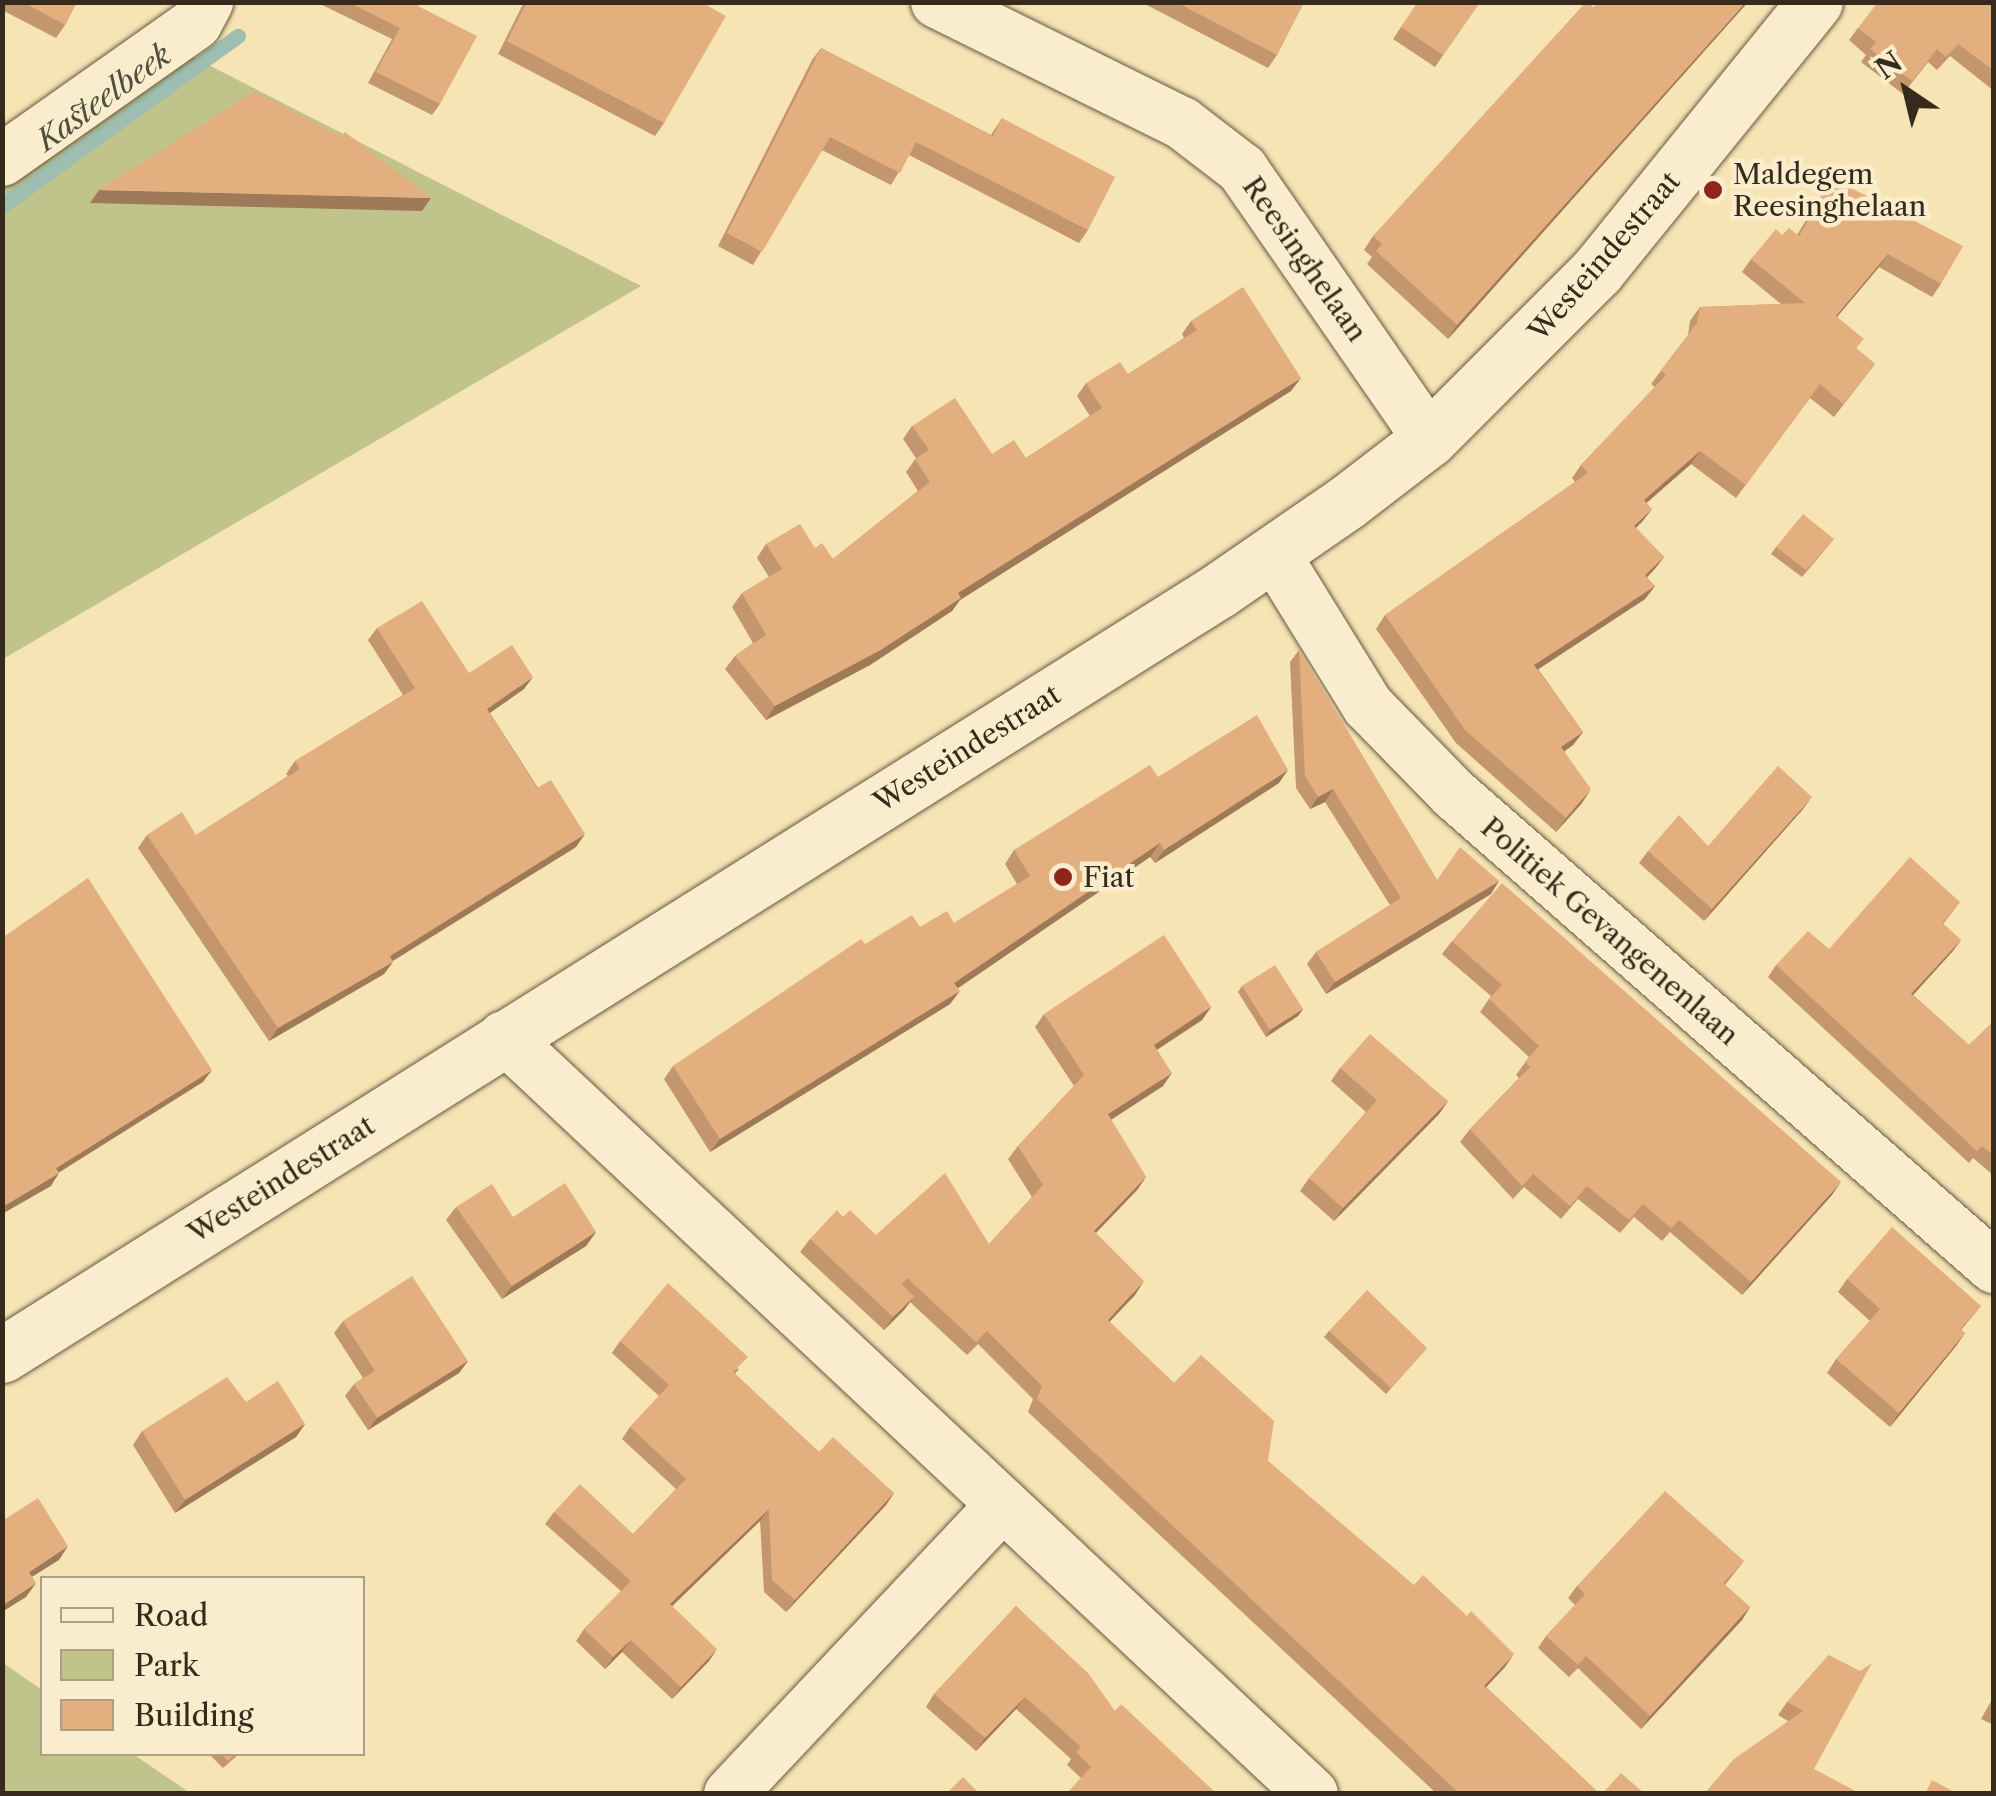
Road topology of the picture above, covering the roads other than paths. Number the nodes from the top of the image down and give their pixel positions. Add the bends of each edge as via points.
1 (207, 2) edge
2 (937, 2) edge
3 (1815, 2) edge
4 (2, 160) edge
5 (1429, 439) junction
6 (1274, 554) junction
7 (504, 1037) junction
8 (1994, 1267) edge
9 (2, 1356) edge
10 (1003, 1504) junction
11 (730, 1794) edge
12 (1312, 1794) edge

1 - 4 street via 196,23
2 - 5 street, Reesinghelaan via 1182,124 1242,170
3 - 5 street, Westeindestraat via 1597,271
5 - 6 street, Westeindestraat
6 - 7 street, Westeindestraat
6 - 8 street, Politiek Gevangenenlaan via 1368,706 1454,794
7 - 9 street, Westeindestraat
7 - 10 street
10 - 11 street
10 - 12 street

